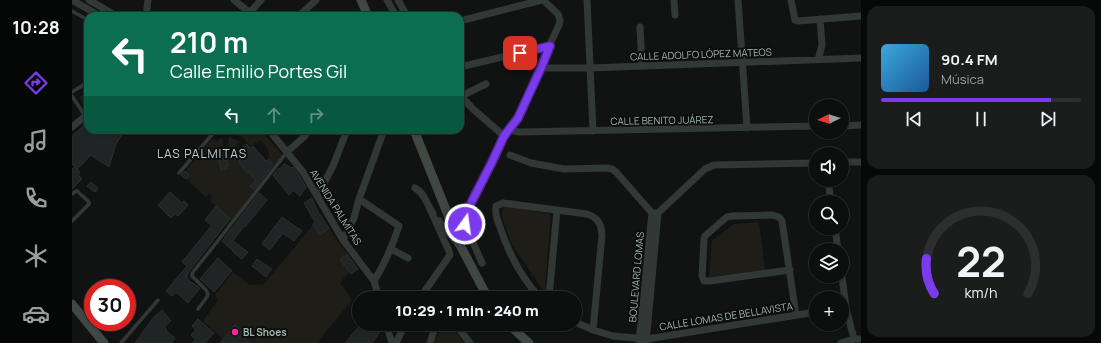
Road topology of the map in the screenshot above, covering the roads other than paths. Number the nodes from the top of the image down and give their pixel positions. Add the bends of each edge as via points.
1 (72, 0) edge
2 (90, 0) edge
3 (148, 0) edge
4 (234, 0) edge
5 (260, 0) edge
6 (316, 0) edge
7 (361, 0) edge
8 (387, 0) edge
9 (398, 0) edge
10 (542, 0) edge
11 (587, 0) edge
12 (674, 0) edge
13 (738, 0) edge
14 (791, 0) edge
15 (72, 11) edge
16 (93, 12) edge
17 (111, 12) edge
18 (146, 12) edge
19 (246, 12) edge
20 (250, 12) edge
21 (303, 12) edge
22 (366, 12) edge
23 (394, 12) edge
24 (405, 12) edge
25 (77, 14) junction
26 (675, 15) dead end
27 (861, 16) edge
28 (72, 17) edge
29 (84, 18) edge
30 (464, 19) edge
31 (820, 19) junction
32 (640, 27) dead end
33 (550, 46) junction
34 (861, 58) edge
35 (818, 60) junction
36 (743, 64) junction
37 (464, 66) edge
38 (642, 66) junction
39 (541, 68) junction
40 (590, 68) junction
41 (84, 84) edge
42 (486, 84) dead end
43 (72, 92) edge
44 (464, 94) edge
45 (72, 96) edge
46 (464, 100) edge
47 (464, 106) edge
48 (473, 109) junction
49 (84, 111) edge
50 (84, 117) edge
51 (861, 125) edge
52 (809, 126) edge
53 (849, 126) edge
54 (72, 127) edge
55 (747, 128) junction
56 (509, 130) junction
57 (593, 131) junction
58 (213, 134) edge
59 (272, 134) edge
60 (306, 134) edge
61 (345, 134) edge
62 (383, 134) edge
63 (416, 134) edge
64 (504, 136) junction
65 (287, 152) junction
66 (510, 155) dead end
67 (849, 162) edge
68 (861, 162) edge
69 (809, 163) edge
70 (179, 173) dead end
71 (415, 188) dead end
72 (72, 194) edge
73 (317, 196) junction
74 (359, 200) junction
75 (430, 209) junction
76 (557, 210) junction
77 (655, 213) junction
78 (72, 221) edge
79 (343, 240) junction
80 (460, 245) junction
81 (391, 249) junction
82 (408, 258) dead end
83 (482, 263) dead end
84 (790, 270) junction
85 (374, 280) junction
86 (377, 291) edge
87 (425, 291) edge
88 (484, 291) edge
89 (534, 291) edge
90 (550, 291) edge
91 (158, 300) dead end
92 (72, 304) edge
93 (198, 309) dead end
94 (809, 313) edge
95 (796, 315) junction
96 (849, 320) edge
97 (582, 325) edge
98 (592, 330) junction
99 (388, 331) edge
100 (402, 331) edge
101 (434, 331) edge
102 (461, 331) edge
103 (516, 331) edge
104 (857, 339) edge
105 (643, 341) edge
106 (104, 343) edge
107 (121, 343) edge
108 (392, 343) edge
109 (396, 343) edge
110 (430, 343) edge
111 (470, 343) edge
112 (529, 343) edge
113 (841, 343) edge

1 - 16 street
2 - 17 street
3 - 18 street
4 - 19 street
5 - 20 street
6 - 21 street
7 - 22 main road
8 - 23 street
9 - 24 street
10 - 30 street
10 - 33 street via 558,14 560,20
11 - 40 street
12 - 26 street
13 - 36 street
14 - 31 street via 795,20
15 - 25 lane
25 - 28 lane
25 - 29 lane
27 - 31 street
31 - 35 street via 822,46
32 - 38 street
33 - 37 street
33 - 39 street
34 - 35 street, CALLE ADOLFO LÓPEZ MATEOS
35 - 36 street, CALLE ADOLFO LÓPEZ MATEOS
36 - 38 street, CALLE ADOLFO LÓPEZ MATEOS
36 - 55 street
38 - 40 street, CALLE ADOLFO LÓPEZ MATEOS
39 - 40 street, CALLE ADOLFO LÓPEZ MATEOS
39 - 56 street via 518,118
40 - 57 street
41 - 43 lane
42 - 44 street
45 - 49 lane
46 - 48 street
47 - 48 street
48 - 64 street
50 - 54 street
51 - 53 street
52 - 55 street, CALLE BENITO JUÁREZ
55 - 57 street, CALLE BENITO JUÁREZ
56 - 57 street, CALLE BENITO JUÁREZ
56 - 64 street
58 - 70 lane
59 - 65 street, AVENIDA PALMITAS
60 - 65 street
61 - 73 street via 333,166
62 - 74 street
63 - 80 main road
64 - 83 street via 465,217 465,224
65 - 73 street, AVENIDA PALMITAS
65 - 93 lane via 193,272 192,276 208,294
66 - 77 street via 532,163 564,169 612,169
67 - 68 street
69 - 77 street via 714,165 705,168
71 - 75 street
72 - 78 lane via 77,190 89,204
73 - 79 street, AVENIDA PALMITAS
74 - 79 street via 354,218
74 - 81 street via 399,226
75 - 80 street
75 - 87 street via 450,255
76 - 89 street via 503,203 496,206 495,212 505,242 518,269
76 - 90 street
76 - 98 street via 593,216 601,227
77 - 105 street, BOULEVARD LOMAS
79 - 85 street, AVENIDA PALMITAS
80 - 88 main road
81 - 82 street
81 - 85 street
84 - 84 street via 782,221 779,217 727,217 705,236 702,276 704,281
84 - 95 street
85 - 86 street, AVENIDA PALMITAS
91 - 107 lane
92 - 106 main road
94 - 95 street, CALLE LOMAS DE BELLAVISTA
95 - 105 street, CALLE LOMAS DE BELLAVISTA
96 - 104 street
97 - 98 street, CALLE LOMAS DE BELLAVISTA
98 - 105 street, CALLE LOMAS DE BELLAVISTA
99 - 108 street
100 - 109 street
101 - 110 street
102 - 111 street
103 - 112 main road
104 - 113 street

